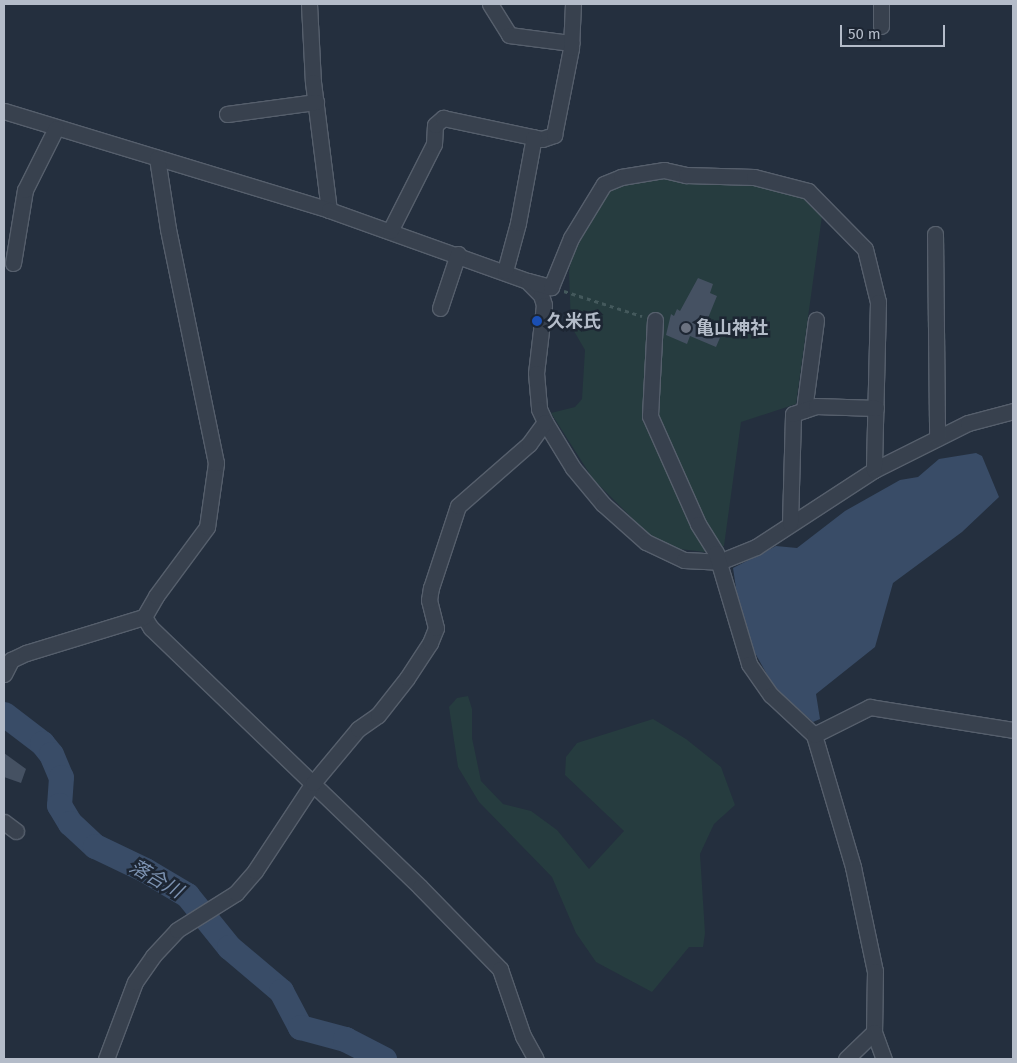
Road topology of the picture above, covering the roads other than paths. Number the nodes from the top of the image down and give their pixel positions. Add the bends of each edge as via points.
1 (309, 4) edge
2 (490, 4) edge
3 (573, 4) edge
4 (881, 4) edge
5 (881, 26) dead end
6 (571, 43) junction
7 (316, 102) junction
8 (4, 111) edge
9 (227, 114) dead end
10 (56, 128) junction
11 (534, 137) junction
12 (157, 158) junction
13 (329, 210) junction
14 (390, 231) junction
15 (934, 234) dead end
16 (458, 254) junction
17 (13, 263) dead end
18 (505, 271) junction
19 (527, 281) junction
20 (440, 308) dead end
21 (655, 320) dead end
22 (816, 320) dead end
23 (876, 408) junction
24 (804, 410) junction
25 (1013, 411) edge
26 (545, 422) junction
27 (937, 438) junction
28 (874, 470) junction
29 (790, 523) junction
30 (719, 562) junction
31 (144, 617) junction
32 (4, 674) edge
33 (1013, 730) edge
34 (814, 735) junction
35 (314, 783) junction
36 (874, 1032) junction
37 (106, 1059) edge
38 (536, 1059) edge
39 (846, 1059) edge
40 (884, 1059) edge

1 - 7 street
2 - 6 street via 509,35
3 - 6 street
4 - 5 street
6 - 11 street via 557,128 548,138
7 - 9 street
7 - 13 street
8 - 10 street
10 - 12 street
10 - 17 street via 25,190
11 - 14 street via 443,118 435,124 434,144
11 - 18 street via 521,209
12 - 13 street
12 - 31 street via 168,229 216,463 207,528
13 - 14 street
14 - 16 street
15 - 27 street
16 - 18 street
16 - 20 street
18 - 19 street
19 - 23 street via 551,287 571,238 604,184 644,171 754,177 800,188 808,191 865,249 878,302
19 - 26 street via 541,294 544,305 536,374 539,409
21 - 30 street via 650,416 698,524
22 - 24 street
23 - 24 street via 816,406
23 - 28 street
24 - 29 street via 793,414
25 - 27 street via 968,423
26 - 30 street via 587,487 646,542 684,560
26 - 35 street via 529,444 458,506 431,588 429,600 436,628 430,643 378,716 358,729
27 - 28 street
28 - 29 street
29 - 30 street via 756,547
30 - 34 street via 749,664 771,695
31 - 32 street via 26,653 11,660
31 - 35 street via 151,628
33 - 34 street via 870,707
34 - 36 street via 853,868 873,962
35 - 37 street via 255,871 236,893 178,930 144,968 135,982
35 - 38 street via 500,969 523,1036
36 - 39 street
36 - 40 street

